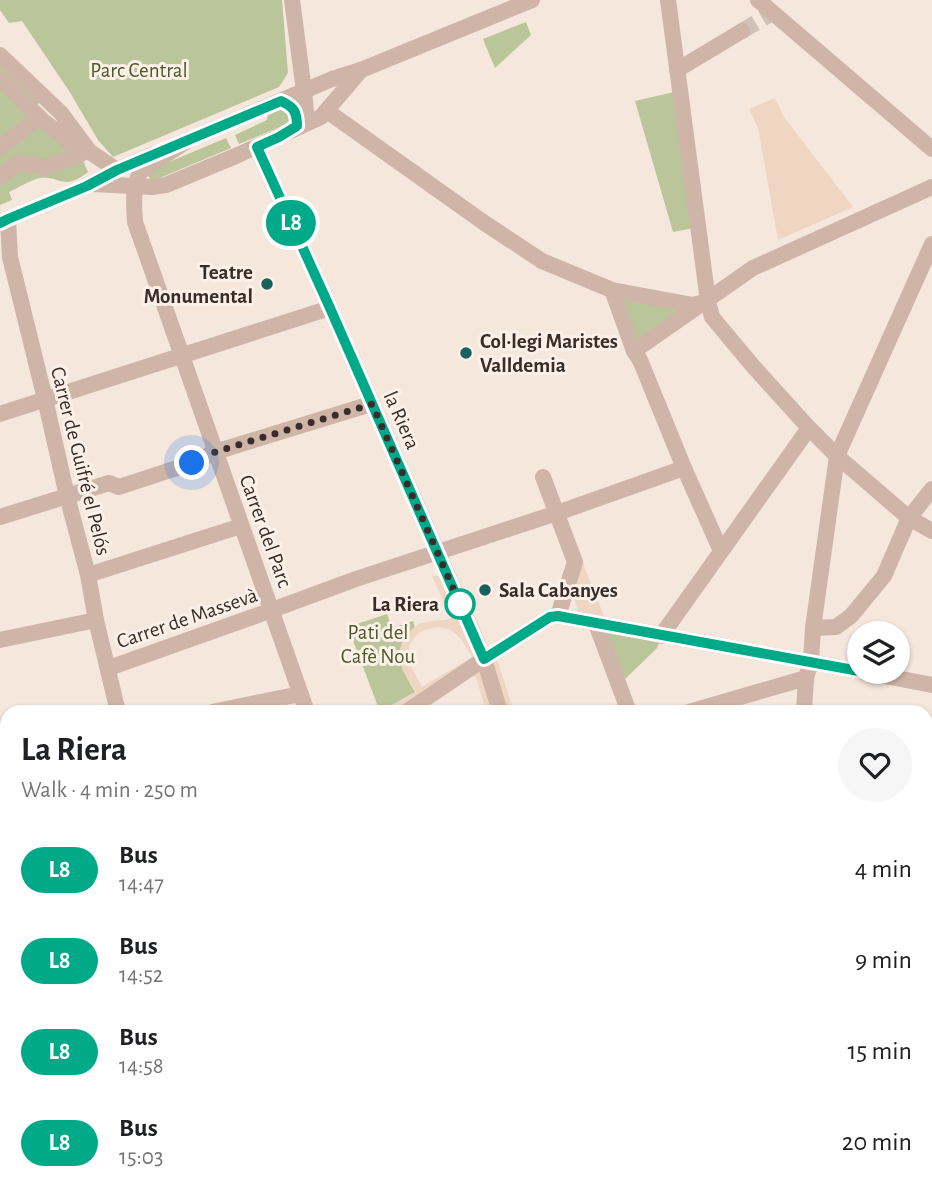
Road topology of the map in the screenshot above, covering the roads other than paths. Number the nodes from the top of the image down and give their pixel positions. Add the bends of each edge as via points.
1 (292, 0) edge
2 (532, 0) edge
3 (668, 0) edge
4 (758, 0) edge
5 (742, 31) tunnel mouth
6 (0, 55) edge
7 (361, 70) junction
8 (677, 70) junction
9 (0, 79) edge
10 (304, 91) junction
11 (274, 104) junction
12 (327, 111) junction
13 (39, 117) junction
14 (297, 126) junction
15 (279, 137) junction
16 (190, 139) junction
17 (257, 147) junction
18 (0, 148) edge
19 (932, 149) edge
20 (90, 152) junction
21 (151, 164) junction
22 (117, 170) junction
23 (0, 177) edge
24 (93, 184) junction
25 (136, 186) junction
26 (932, 187) edge
27 (4, 221) edge
28 (932, 244) edge
29 (612, 290) junction
30 (708, 301) junction
31 (330, 308) junction
32 (634, 351) junction
33 (181, 356) junction
34 (45, 399) junction
35 (372, 404) junction
36 (0, 414) edge
37 (809, 428) junction
38 (215, 452) junction
39 (837, 456) junction
40 (684, 468) junction
41 (543, 477) dead end
42 (932, 489) edge
43 (67, 496) junction
44 (557, 513) junction
45 (0, 517) edge
46 (909, 518) junction
47 (241, 526) junction
48 (932, 531) edge
49 (720, 551) junction
50 (437, 552) junction
51 (88, 575) junction
52 (272, 610) junction
53 (558, 616) junction
54 (96, 620) junction
55 (596, 624) junction
56 (813, 628) junction
57 (662, 636) junction
58 (0, 640) edge
59 (484, 659) junction
60 (811, 662) junction
61 (109, 668) junction
62 (847, 668) edge
63 (806, 678) junction
64 (910, 681) edge
65 (932, 685) edge
66 (300, 694) junction
67 (117, 705) edge
68 (246, 705) edge
69 (304, 705) edge
70 (415, 705) edge
71 (498, 705) edge
72 (626, 705) edge
73 (713, 705) edge
74 (804, 705) edge

1 - 10 street
2 - 7 street
3 - 8 street
4 - 19 street
5 - 8 street
6 - 20 street via 61,113
7 - 10 street
7 - 12 street
8 - 30 street
9 - 13 street
10 - 11 street
10 - 14 street via 306,112
11 - 14 street via 291,106
11 - 16 street
11 - 21 street via 247,125
12 - 15 street
12 - 29 street via 542,261
13 - 18 street
13 - 23 street via 81,154 46,167 18,163
14 - 15 street
15 - 17 street
16 - 21 street
16 - 22 street
17 - 25 street via 166,185
17 - 31 street, la Riera
20 - 22 street
20 - 24 street
21 - 25 street via 141,171
22 - 24 street
24 - 25 street
24 - 27 street
25 - 33 street, Carrer del Parc via 135,222
26 - 30 street via 753,268
27 - 34 street, Carrer de Guifré el Pelós
28 - 39 street
29 - 30 street via 693,305
29 - 32 street
30 - 32 street
30 - 37 street via 712,317
31 - 33 street
31 - 35 street, la Riera
32 - 40 street
33 - 34 street
33 - 38 street, Carrer del Parc
34 - 36 street
34 - 43 street, Carrer de Guifré el Pelós
35 - 38 street
35 - 50 street, la Riera
37 - 39 street
37 - 49 street
38 - 43 street via 119,487 109,483
38 - 47 street, Carrer del Parc
39 - 46 street
39 - 56 street
40 - 44 street, Carrer de Massevà
40 - 49 street
41 - 44 street
42 - 46 street
43 - 45 street
43 - 51 street, Carrer de Guifré el Pelós
44 - 50 street, Carrer de Massevà
44 - 53 street via 575,562
46 - 48 street
46 - 56 street via 884,576 851,616 836,627
47 - 51 street
47 - 52 street, Carrer del Parc
49 - 57 street
50 - 52 street, Carrer de Massevà
50 - 59 street, la Riera
51 - 54 street, Carrer de Guifré el Pelós
52 - 61 street, Carrer de Massevà
52 - 66 street, Carrer del Parc
53 - 55 street
53 - 59 street
54 - 58 street
54 - 61 street, Carrer de Guifré el Pelós
55 - 57 street
55 - 72 street
56 - 60 street
57 - 60 street
59 - 70 street
59 - 71 street, la Riera
60 - 62 street
60 - 63 street
61 - 67 street, Carrer de Guifré el Pelós
63 - 73 street
63 - 74 street
64 - 65 street
66 - 68 street
66 - 69 street, Carrer del Parc

